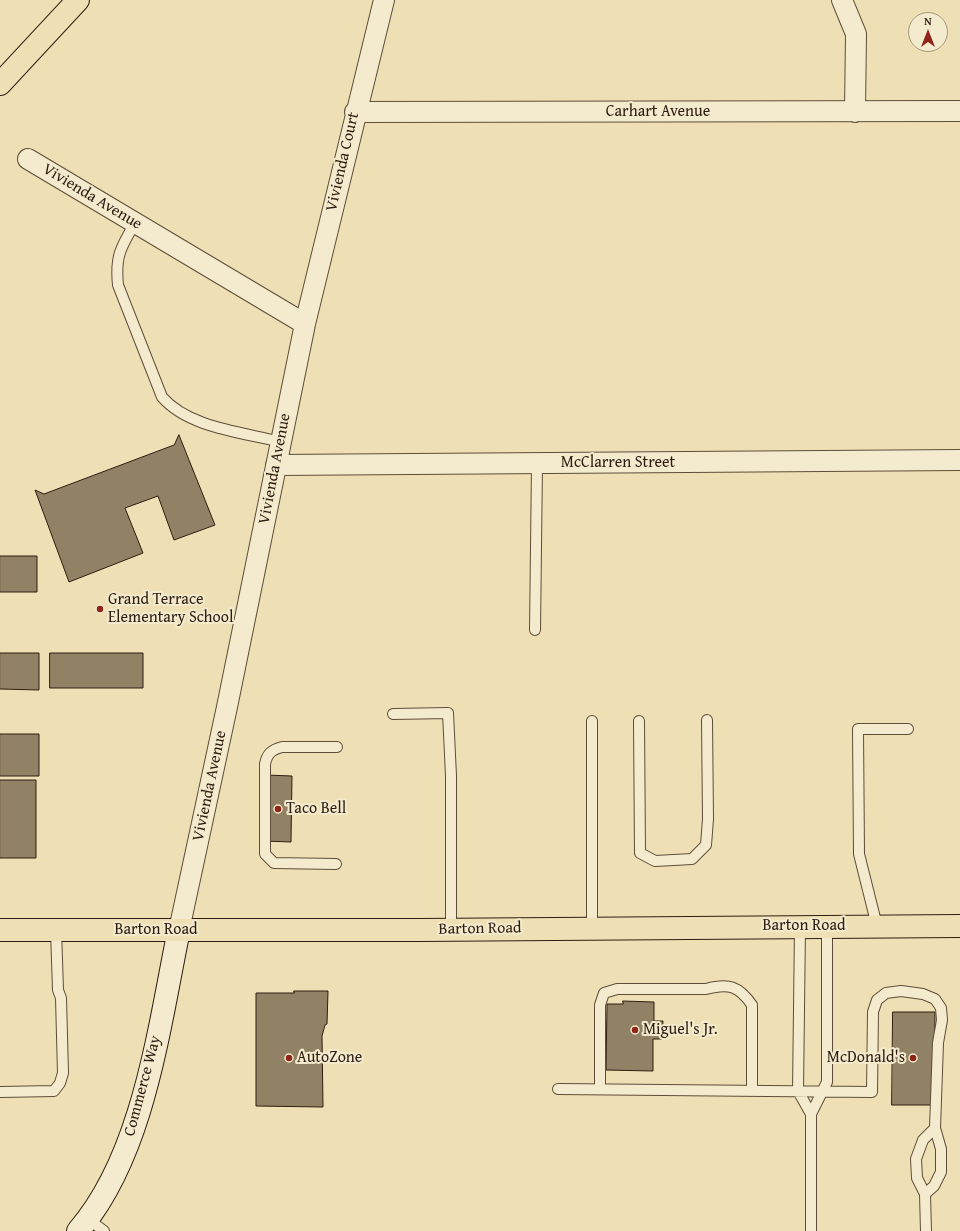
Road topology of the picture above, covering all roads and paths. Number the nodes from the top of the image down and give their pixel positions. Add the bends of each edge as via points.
1 (78, 0) edge
2 (384, 0) edge
3 (842, 0) edge
4 (32, 50) junction
5 (0, 84) edge
6 (0, 94) edge
7 (960, 111) edge
8 (355, 112) junction
9 (855, 112) junction
10 (28, 159) dead end
11 (135, 223) junction
12 (305, 324) junction
13 (281, 442) junction
14 (960, 460) edge
15 (537, 464) junction
16 (276, 465) junction
17 (535, 630) dead end
18 (393, 714) dead end
19 (639, 720) dead end
20 (707, 720) dead end
21 (592, 721) dead end
22 (908, 729) dead end
23 (337, 747) dead end
24 (336, 864) dead end
25 (800, 926) junction
26 (827, 926) junction
27 (877, 926) junction
28 (960, 926) edge
29 (592, 928) junction
30 (451, 929) junction
31 (0, 930) edge
32 (56, 930) junction
33 (179, 930) junction
34 (558, 1089) dead end
35 (600, 1089) junction
36 (752, 1091) junction
37 (798, 1091) junction
38 (0, 1092) edge
39 (822, 1092) junction
40 (811, 1114) junction
41 (935, 1128) junction
42 (925, 1194) junction
43 (90, 1227) edge
44 (811, 1231) edge
45 (926, 1231) edge

1 - 4 main road
2 - 8 street, Vivienda Court
3 - 9 street via 856,34
4 - 5 main road
4 - 6 main road
7 - 9 street, Carhart Avenue
8 - 9 street, Carhart Avenue
8 - 12 street, Vivienda Court
10 - 11 street, Vivienda Avenue
11 - 12 street, Vivienda Avenue
11 - 13 lane via 118,255 118,285 162,397 182,414 212,426
12 - 13 street, Vivienda Avenue
13 - 16 street, Vivienda Avenue
14 - 15 street, McClarren Street
15 - 16 street, McClarren Street
15 - 17 lane
16 - 33 street, Vivienda Avenue
18 - 30 lane via 448,713 451,776
19 - 20 lane via 640,853 655,861 692,859 706,845
21 - 29 lane
22 - 27 lane via 858,729 859,854
23 - 24 lane via 282,747 274,749 266,756 265,764 265,854 274,863
25 - 26 main road, Barton Road
25 - 29 main road, Barton Road
25 - 37 lane
26 - 27 main road, Barton Road
26 - 39 lane via 827,1082
27 - 28 main road, Barton Road
29 - 30 main road, Barton Road
30 - 33 main road, Barton Road
31 - 32 main road, Barton Road
32 - 33 main road, Barton Road
32 - 38 lane via 63,1073 60,1083 54,1091
33 - 43 street, Commerce Way via 139,1112 116,1173
34 - 35 lane
35 - 36 lane
35 - 36 lane via 600,1005 604,993 617,989 706,989 721,985 734,987 745,994 752,1005
36 - 37 lane
37 - 39 lane
37 - 40 lane
39 - 40 lane
39 - 41 lane via 872,1092 873,1012 877,1000 886,993 901,991 923,994 935,999 941,1008
40 - 44 lane
41 - 42 lane via 941,1148 941,1172 934,1186
41 - 42 lane via 923,1140 916,1159 918,1178
42 - 45 lane

